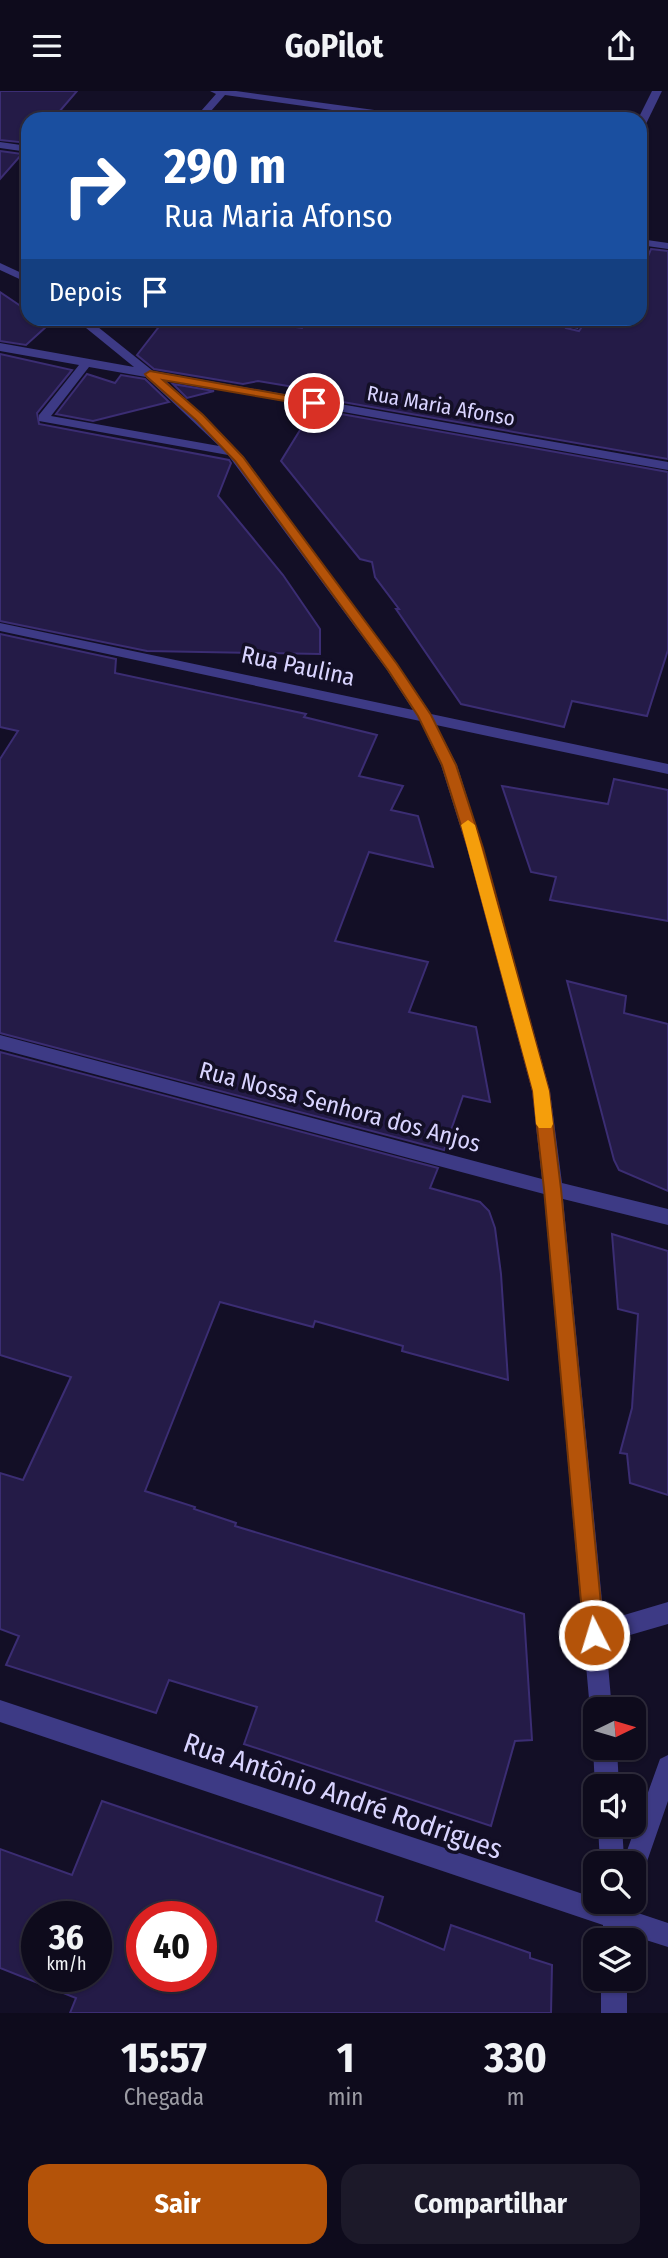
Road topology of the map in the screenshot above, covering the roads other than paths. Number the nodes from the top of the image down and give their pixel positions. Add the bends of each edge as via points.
1 (220, 91) edge
2 (657, 91) edge
3 (204, 112) edge
4 (368, 112) edge
5 (647, 112) edge
6 (0, 145) edge
7 (21, 148) edge
8 (647, 243) edge
9 (668, 246) edge
10 (0, 266) edge
11 (21, 276) edge
12 (90, 326) edge
13 (0, 347) edge
14 (86, 363) junction
15 (150, 374) junction
16 (232, 452) junction
17 (668, 465) edge
18 (0, 627) edge
19 (424, 715) junction
20 (668, 769) edge
21 (0, 1042) edge
22 (553, 1189) junction
23 (668, 1217) edge
24 (668, 1613) edge
25 (594, 1635) junction
26 (600, 1697) edge
27 (0, 1711) edge
28 (668, 1767) edge
29 (639, 1851) edge
30 (616, 1915) edge
31 (668, 1935) edge
32 (614, 1991) edge
33 (614, 2013) edge

1 - 3 street
1 - 4 street
2 - 5 street
6 - 7 street
8 - 9 street
10 - 11 street
12 - 15 street
13 - 14 street, Rua Maria Afonso
14 - 15 street, Rua Maria Afonso
14 - 16 street via 43,418
15 - 16 street
15 - 17 street, Rua Maria Afonso
16 - 19 street
18 - 19 street, Rua Paulina
19 - 20 street, Rua Paulina
19 - 22 street via 449,765 489,898 541,1091
21 - 22 street, Rua Nossa Senhora dos Anjos
22 - 23 street, Rua Nossa Senhora dos Anjos
22 - 25 street
24 - 25 street
25 - 26 street
27 - 30 street, Rua Antônio André Rodrigues via 496,1879
28 - 29 street
30 - 31 street, Rua Antônio André Rodrigues
32 - 33 street

